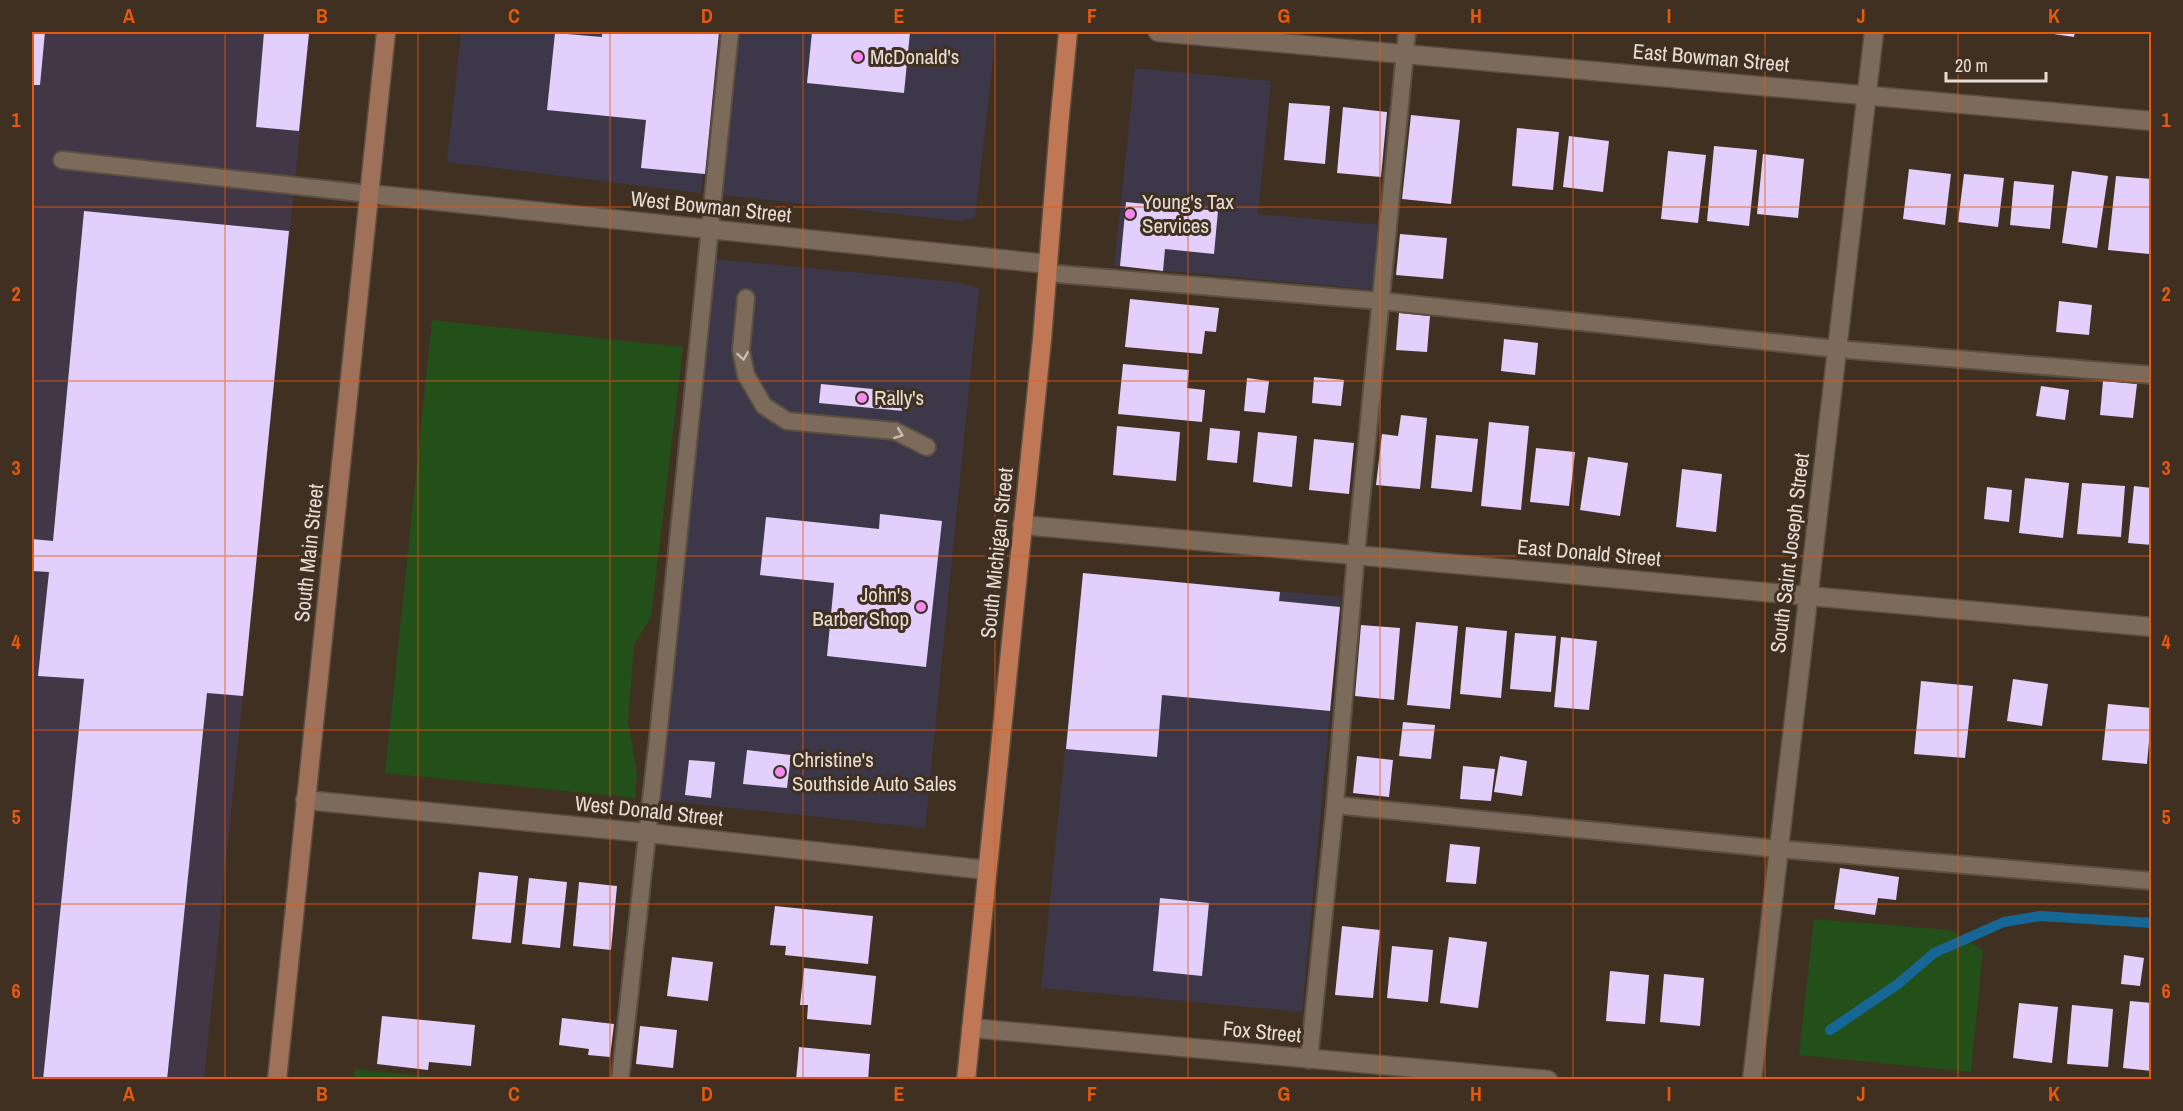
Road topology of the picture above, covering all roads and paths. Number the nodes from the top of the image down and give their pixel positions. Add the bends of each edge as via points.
1 (386, 32) edge
2 (730, 32) edge
3 (1068, 32) edge
4 (1158, 32) edge
5 (1407, 32) edge
6 (1874, 32) edge
7 (1405, 53) junction
8 (1866, 94) junction
9 (2151, 121) edge
10 (62, 160) dead end
11 (369, 194) junction
12 (709, 230) junction
13 (1047, 268) junction
14 (746, 298) dead end
15 (1381, 301) junction
16 (1837, 349) junction
17 (2151, 375) edge
18 (927, 447) dead end
19 (1022, 525) junction
20 (1356, 554) junction
21 (1808, 595) junction
22 (2151, 627) edge
23 (305, 800) junction
24 (1335, 805) junction
25 (647, 834) junction
26 (1779, 849) junction
27 (987, 870) junction
28 (2151, 881) edge
29 (971, 1028) junction
30 (1309, 1059) junction
31 (277, 1080) edge
32 (620, 1080) edge
33 (966, 1080) edge
34 (1548, 1080) edge
35 (1752, 1080) edge

1 - 11 main road, South Main Street
2 - 12 lane
3 - 13 main road, South Michigan Street
4 - 7 street, East Bowman Street
5 - 7 lane
6 - 8 street, South Saint Joseph Street
7 - 8 street, East Bowman Street
7 - 15 lane
8 - 9 street, East Bowman Street
8 - 16 street, South Saint Joseph Street
10 - 11 lane
11 - 12 street, West Bowman Street
11 - 23 main road, South Main Street
12 - 13 street, West Bowman Street
12 - 25 lane
13 - 15 lane
13 - 19 main road, South Michigan Street
14 -> 18 lane via 741,350 746,375 764,406 787,421 895,431
15 - 16 lane
15 - 20 lane
16 - 17 lane
16 - 21 street, South Saint Joseph Street
19 - 20 street, East Donald Street
19 - 27 main road, South Michigan Street
20 - 21 street, East Donald Street
20 - 24 lane
21 - 22 street, East Donald Street
21 - 26 street, South Saint Joseph Street
23 - 25 street, West Donald Street
23 - 31 main road, South Main Street
24 - 26 lane
24 - 30 lane
25 - 27 street, West Donald Street
25 - 32 lane
26 - 28 lane
26 - 35 street, South Saint Joseph Street
27 - 29 main road, South Michigan Street
29 - 30 street, Fox Street
29 - 33 main road, South Michigan Street
30 - 34 street, Fox Street

